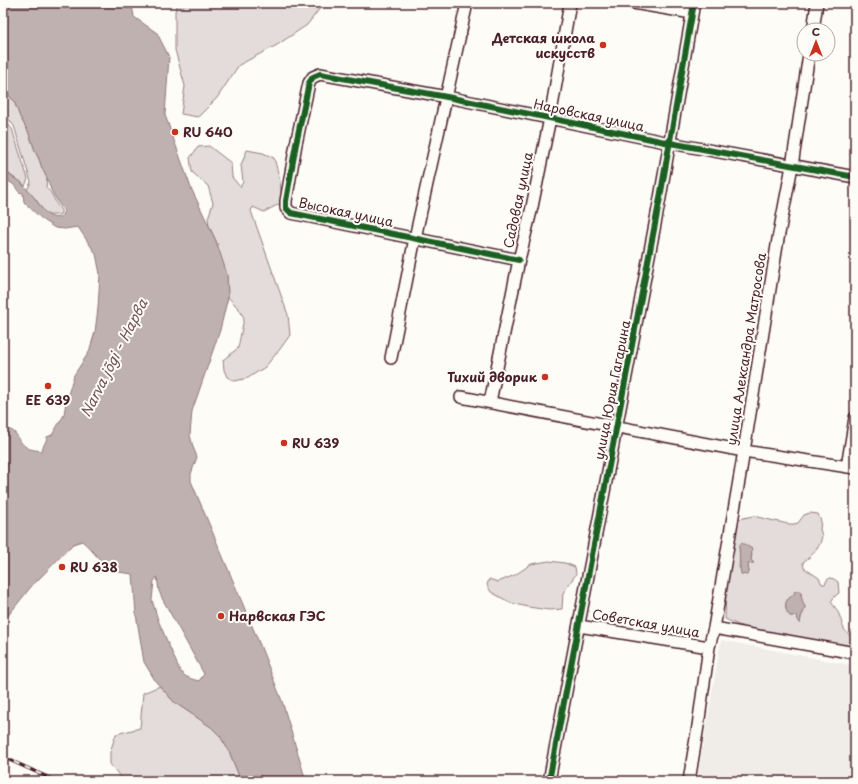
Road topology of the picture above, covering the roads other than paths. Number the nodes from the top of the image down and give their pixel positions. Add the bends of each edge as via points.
1 (467, 3) edge
2 (570, 3) edge
3 (633, 3) edge
4 (817, 3) edge
5 (693, 8) edge
6 (814, 22) edge
7 (808, 62) edge
8 (320, 74) joint
9 (447, 97) junction
10 (550, 118) junction
11 (670, 143) junction
12 (792, 166) junction
13 (855, 177) edge
14 (415, 238) junction
15 (519, 260) junction
16 (391, 358) dead end
17 (461, 397) dead end
18 (490, 402) junction
19 (855, 418) edge
20 (616, 427) junction
21 (744, 452) junction
22 (851, 468) edge
23 (579, 626) junction
24 (714, 628) junction
25 (709, 647) junction
26 (855, 653) edge
27 (549, 781) edge
28 (689, 781) edge

1 - 9 street
2 - 10 street, Садовая улица
3 - 5 street
4 - 6 street
5 - 11 street, улица Юрия Гагарина
7 - 12 street, улица Александра Матросова
8 - 9 street, Наровская улица
8 - 14 street, Высокая улица via 313,77 309,83 286,208 291,213
9 - 10 street, Наровская улица
9 - 14 street
10 - 11 street, Наровская улица
10 - 15 street, Садовая улица
11 - 12 street, Наровская улица
11 - 20 street, улица Юрия Гагарина
12 - 13 street, Наровская улица
12 - 21 street, улица Александра Матросова
14 - 15 street, Высокая улица
14 - 16 street
15 - 18 street, Садовая улица
17 - 18 street
18 - 20 street
19 - 22 street
20 - 21 street
20 - 23 street, улица Юрия Гагарина
21 - 22 street
21 - 24 street, улица Александра Матросова
23 - 25 street, Советская улица
23 - 27 street, улица Юрия Гагарина
24 - 25 street, улица Александра Матросова
24 - 26 street
25 - 28 street, улица Александра Матросова

